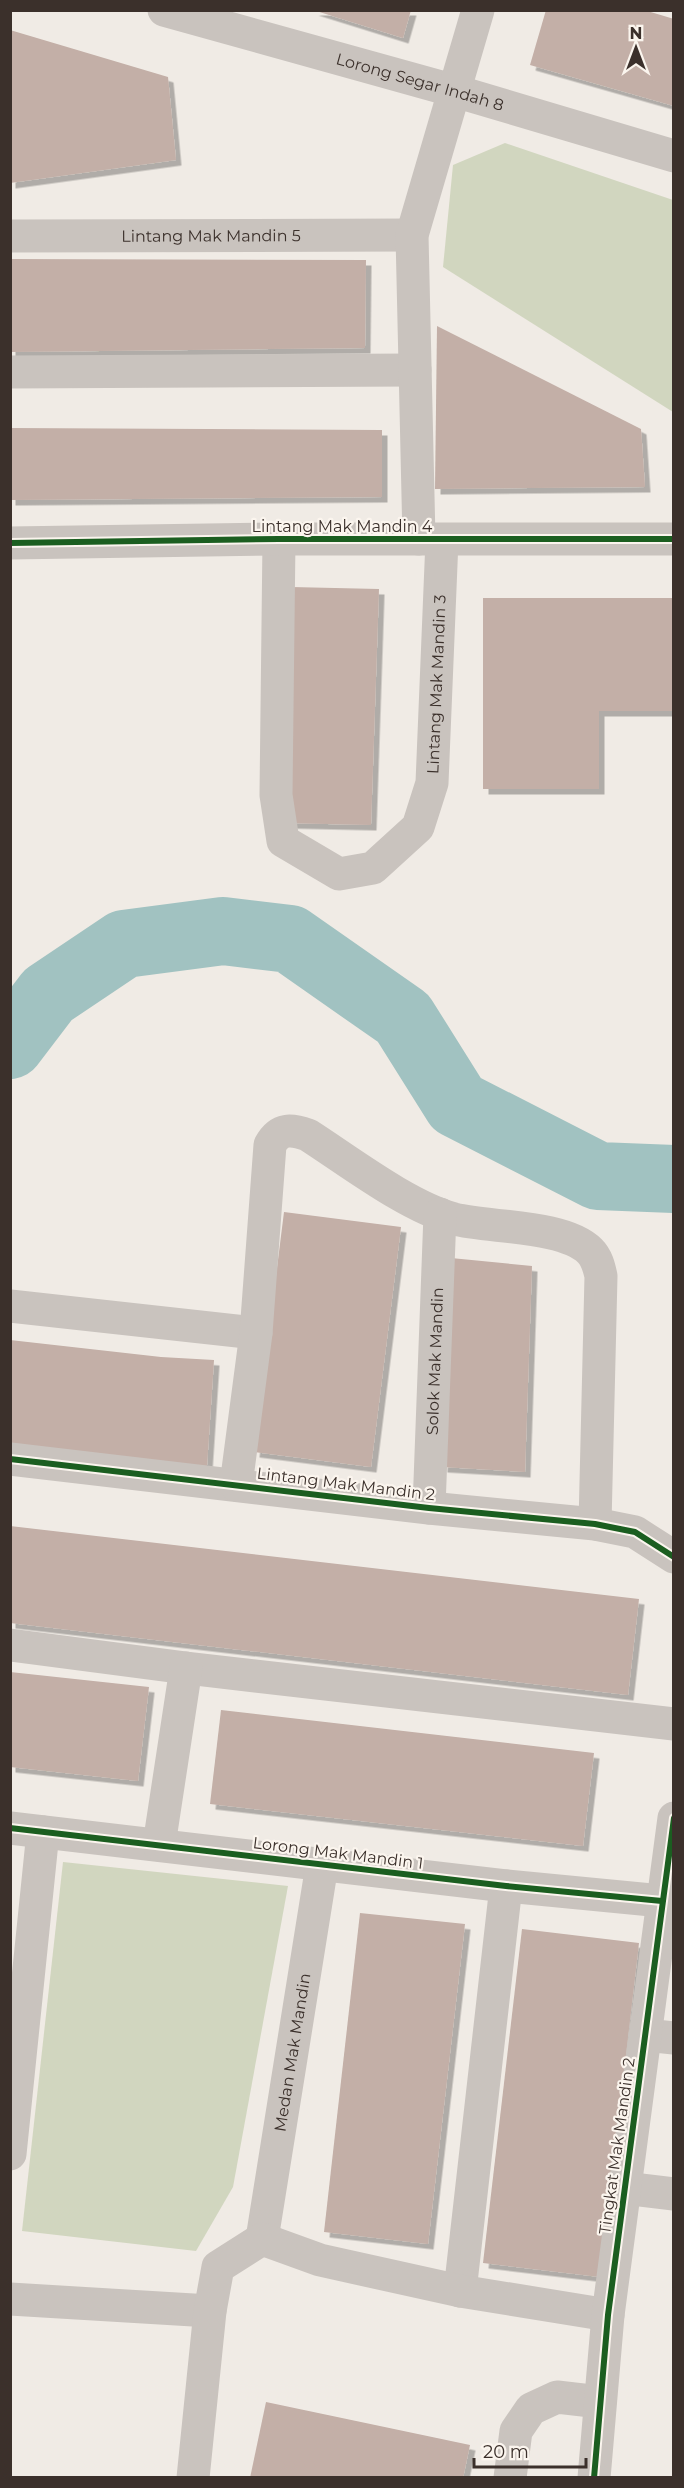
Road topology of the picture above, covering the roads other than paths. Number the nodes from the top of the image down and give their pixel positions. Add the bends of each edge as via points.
1 (164, 10) edge
2 (478, 10) edge
3 (455, 91) junction
4 (674, 156) edge
5 (412, 235) junction
6 (10, 236) edge
7 (415, 370) junction
8 (10, 372) edge
9 (279, 539) junction
10 (431, 539) junction
11 (674, 540) edge
12 (10, 543) edge
13 (440, 1214) junction
14 (10, 1306) edge
15 (256, 1333) junction
16 (10, 1459) edge
17 (236, 1485) junction
18 (429, 1508) junction
19 (595, 1524) junction
20 (673, 1555) edge
21 (10, 1645) edge
22 (186, 1668) junction
23 (674, 1724) edge
24 (674, 1818) edge
25 (10, 1828) edge
26 (43, 1832) junction
27 (159, 1845) junction
28 (322, 1865) junction
29 (506, 1886) junction
30 (662, 1901) junction
31 (659, 2037) edge
32 (10, 2154) edge
33 (624, 2188) junction
34 (674, 2194) edge
35 (262, 2239) junction
36 (460, 2291) junction
37 (10, 2299) edge
38 (210, 2311) junction
39 (608, 2315) junction
40 (600, 2402) junction
41 (193, 2478) edge
42 (510, 2478) edge
43 (594, 2478) edge

1 - 3 street, Lorong Segar Indah 8
2 - 3 street, Lintang Mak Mandin 3
3 - 4 street, Lorong Segar Indah 8
3 - 5 street, Lintang Mak Mandin 3
5 - 6 street, Lintang Mak Mandin 5
5 - 7 street, Lintang Mak Mandin 3
7 - 8 street
7 - 10 street, Lintang Mak Mandin 3
9 - 10 street, Lintang Mak Mandin 4
9 - 10 street, Lintang Mak Mandin 3 via 276,795 283,841 339,874 373,868 418,827 432,783
9 - 12 street, Lintang Mak Mandin 4
10 - 11 street, Lintang Mak Mandin 4
13 - 15 street via 422,1207 308,1135 293,1130 275,1136 270,1145
13 - 18 street, Solok Mak Mandin
13 - 19 street via 564,1237 590,1251 597,1261 601,1292
14 - 15 street
15 - 17 street
16 - 17 street, Lintang Mak Mandin 2
17 - 18 street, Lintang Mak Mandin 2
18 - 19 street, Lintang Mak Mandin 2
19 - 20 street, Lintang Mak Mandin 2 via 635,1532
21 - 22 street
22 - 23 street
22 - 27 street
24 - 30 street, Tingkat Mak Mandin 2
25 - 26 street, Lorong Mak Mandin 1
26 - 27 street, Lorong Mak Mandin 1
26 - 32 street
27 - 28 street, Lorong Mak Mandin 1
28 - 29 street, Lorong Mak Mandin 1
28 - 35 street, Medan Mak Mandin
29 - 30 street, Lorong Mak Mandin 1
29 - 36 street
30 - 31 street, Tingkat Mak Mandin 2
31 - 33 street, Tingkat Mak Mandin 2
33 - 34 street
33 - 39 street, Tingkat Mak Mandin 2
35 - 36 street via 320,2260
35 - 38 street via 218,2267
36 - 39 street
37 - 38 street
38 - 41 street
39 - 40 street, Tingkat Mak Mandin 2
40 - 42 street via 557,2397 531,2409 516,2431
40 - 43 street, Tingkat Mak Mandin 2

